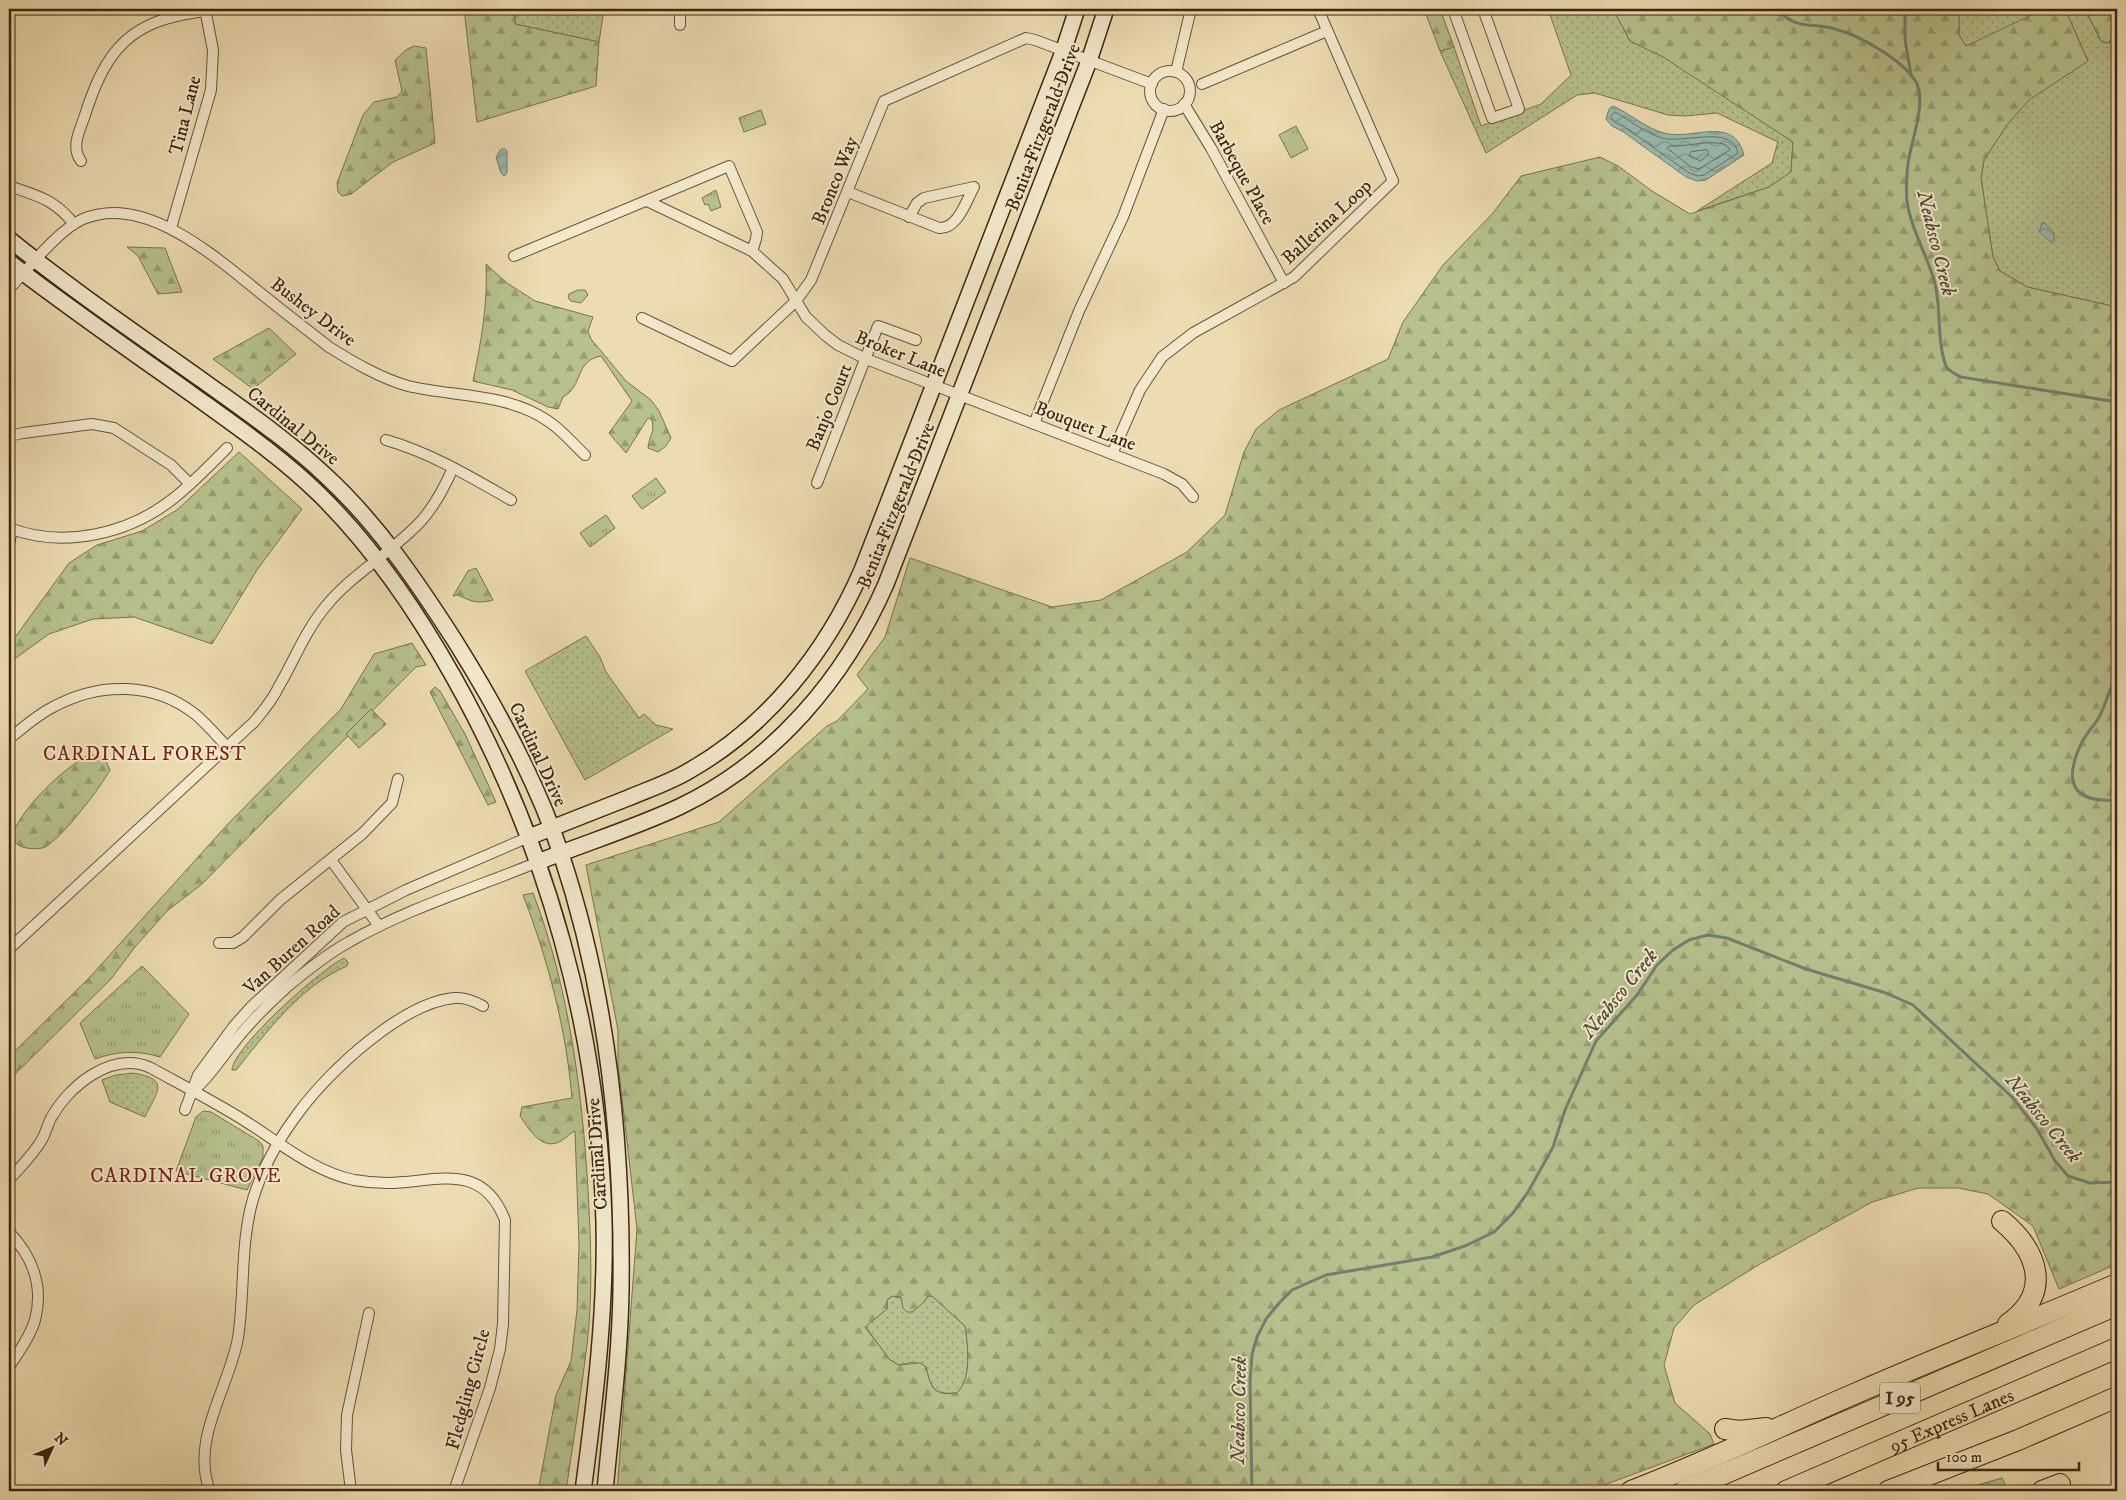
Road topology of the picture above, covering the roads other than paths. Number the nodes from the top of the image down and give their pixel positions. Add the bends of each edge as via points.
1 (680, 9) edge
2 (1077, 9) edge
3 (1106, 9) edge
4 (1191, 9) edge
5 (1318, 9) edge
6 (1453, 9) edge
7 (1482, 9) edge
8 (205, 10) edge
9 (680, 25) dead end
10 (1327, 30) junction
11 (1063, 52) junction
12 (1089, 61) junction
13 (1176, 72) junction
14 (1152, 84) junction
15 (1202, 84) dead end
16 (1184, 104) junction
17 (1164, 109) junction
18 (81, 161) dead end
19 (9, 186) edge
20 (848, 192) junction
21 (647, 201) junction
22 (909, 217) junction
23 (74, 224) junction
24 (171, 228) junction
25 (9, 239) edge
26 (752, 250) junction
27 (514, 256) dead end
28 (36, 261) junction
29 (9, 262) edge
30 (24, 274) junction
31 (1284, 284) junction
32 (9, 288) edge
33 (796, 301) junction
34 (642, 318) dead end
35 (916, 340) dead end
36 (866, 359) junction
37 (933, 385) junction
38 (959, 396) junction
39 (1034, 424) junction
40 (9, 436) edge
41 (386, 440) dead end
42 (227, 448) dead end
43 (1112, 454) junction
44 (585, 455) dead end
45 (453, 468) junction
46 (817, 482) dead end
47 (190, 484) junction
48 (1193, 497) dead end
49 (511, 500) dead end
50 (10, 529) edge
51 (9, 544) edge
52 (392, 548) junction
53 (378, 559) junction
54 (9, 739) edge
55 (227, 747) junction
56 (398, 779) dead end
57 (552, 828) junction
58 (529, 837) junction
59 (561, 853) junction
60 (331, 860) junction
61 (538, 862) junction
62 (367, 909) junction
63 (379, 926) junction
64 (219, 943) dead end
65 (9, 949) edge
66 (483, 1006) dead end
67 (193, 1091) junction
68 (185, 1110) dead end
69 (279, 1143) junction
70 (9, 1180) edge
71 (2002, 1221) dead end
72 (9, 1232) edge
73 (2117, 1284) edge
74 (2117, 1305) edge
75 (369, 1313) dead end
76 (1995, 1334) junction
77 (2117, 1348) edge
78 (9, 1367) edge
79 (2117, 1397) edge
80 (1816, 1412) junction
81 (1725, 1429) dead end
82 (210, 1491) edge
83 (351, 1491) edge
84 (454, 1491) edge
85 (583, 1491) edge
86 (605, 1491) edge
87 (1631, 1491) edge
88 (1684, 1491) edge
89 (1786, 1491) edge
90 (1888, 1491) edge

1 - 9 street
2 - 11 main road, Benita Fitzgerald Drive
3 - 12 main road, Benita Fitzgerald Drive
4 - 13 street
5 - 10 street, Ballerina Loop
6 - 7 street via 1492,118 1519,109
8 - 18 street via 152,24 139,30 115,51 94,87 76,142 77,156
8 - 24 street, Tina Lane via 212,50 211,90
10 - 15 street
10 - 31 street, Ballerina Loop via 1394,181
11 - 12 street, Bronco Way
11 - 20 street, Bronco Way via 1026,38 884,101
11 - 37 main road, Benita Fitzgerald Drive
12 - 14 street
12 - 38 main road, Benita Fitzgerald Drive
13 - 14 street via 1164,72
13 - 16 street via 1186,78 1190,89
14 - 17 street via 1151,96
16 - 17 street via 1175,110
16 - 31 street, Barbeque Place
17 - 39 street
19 - 23 street via 53,203
20 - 22 street
20 - 33 street, Bronco Way via 816,271
21 - 26 street, Broker Lane
21 - 26 street via 729,166 757,232
21 - 27 street
22 - 22 street via 939,228 948,227 955,221 974,187 924,198
23 - 24 street, Bushey Drive via 114,214 146,219
23 - 28 street, Bushey Drive
24 - 44 street, Bushey Drive via 205,248 351,361 408,386 511,404 549,422
25 - 28 main road, Cardinal Drive
26 - 33 street, Broker Lane via 783,279
28 - 30 street, Bushey Drive
28 - 52 main road, Cardinal Drive via 299,452 356,505
29 - 30 main road, Cardinal Drive
30 - 32 street, Bushey Drive
30 - 53 main road, Cardinal Drive via 282,460 340,515
31 - 43 street, Ballerina Loop via 1193,333 1162,357 1140,390
33 - 34 street, Bronco Way via 732,361
33 - 36 street, Broker Lane via 806,317 838,346
35 - 36 street, Banjo Court via 878,326
36 - 37 street, Broker Lane
36 - 46 street, Banjo Court
37 - 38 street, Broker Lane
37 - 57 main road, Benita Fitzgerald Drive via 852,593 825,643 793,684 752,724 686,773
38 - 39 street, Bouquet Lane
38 - 59 main road, Benita Fitzgerald Drive via 876,607 851,652 816,700 755,758 701,795 660,815
39 - 43 street, Bouquet Lane
40 - 47 street via 92,424 114,428 171,465
41 - 45 street
42 - 47 street
43 - 48 street, Bouquet Lane via 1175,479
45 - 49 street
45 - 52 street via 434,504
47 - 50 street via 157,510 108,532 69,538
50 - 51 street
52 - 53 street
52 - 57 main road, Cardinal Drive via 480,680 518,752
53 - 55 street via 326,606 267,706
53 - 58 main road, Cardinal Drive via 426,630 474,713
54 - 55 street via 39,715 74,697 121,688 154,693 177,703 195,714
55 - 65 street
56 - 60 street via 390,806
57 - 58 main road, Benita Fitzgerald Drive
57 - 59 main road, Cardinal Drive
58 - 61 main road, Cardinal Drive
58 - 62 street, Van Buren Road
59 - 61 main road, Benita Fitzgerald Drive
59 - 86 main road, Cardinal Drive via 598,1001 618,1149 621,1294
60 - 62 street
60 - 64 street via 280,900 243,938
61 - 63 street, Van Buren Road
61 - 85 main road, Cardinal Drive via 576,997 592,1082 601,1174 604,1283 600,1356
62 - 63 street
62 - 67 street, Van Buren Road via 343,922 251,1007 205,1064
63 - 67 street, Van Buren Road via 347,942 287,988 252,1022 205,1082
66 - 69 street via 464,998 440,1001 424,1006 373,1038 315,1093 298,1112
67 - 68 street, Van Buren Road
67 - 69 street, Fledgling Circle
67 - 70 street, Fledgling Circle via 136,1062 122,1063 97,1072 62,1103 42,1140
69 - 82 street via 258,1186 245,1241 238,1338 204,1448 206,1481
69 - 84 street, Fledgling Circle via 329,1171 357,1180 388,1183 449,1178 468,1180 479,1185 500,1207 505,1220 506,1240 500,1349 490,1388
71 - 76 highway via 2020,1237 2031,1255 2036,1287 2028,1307
72 - 78 street via 31,1262 39,1299 35,1321
73 - 76 highway
74 - 88 highway, I 95
75 - 83 street via 347,1415 346,1450
76 - 80 highway
77 - 89 highway, 95 Express Lanes
79 - 90 highway
80 - 81 highway via 1766,1428
80 - 87 highway

